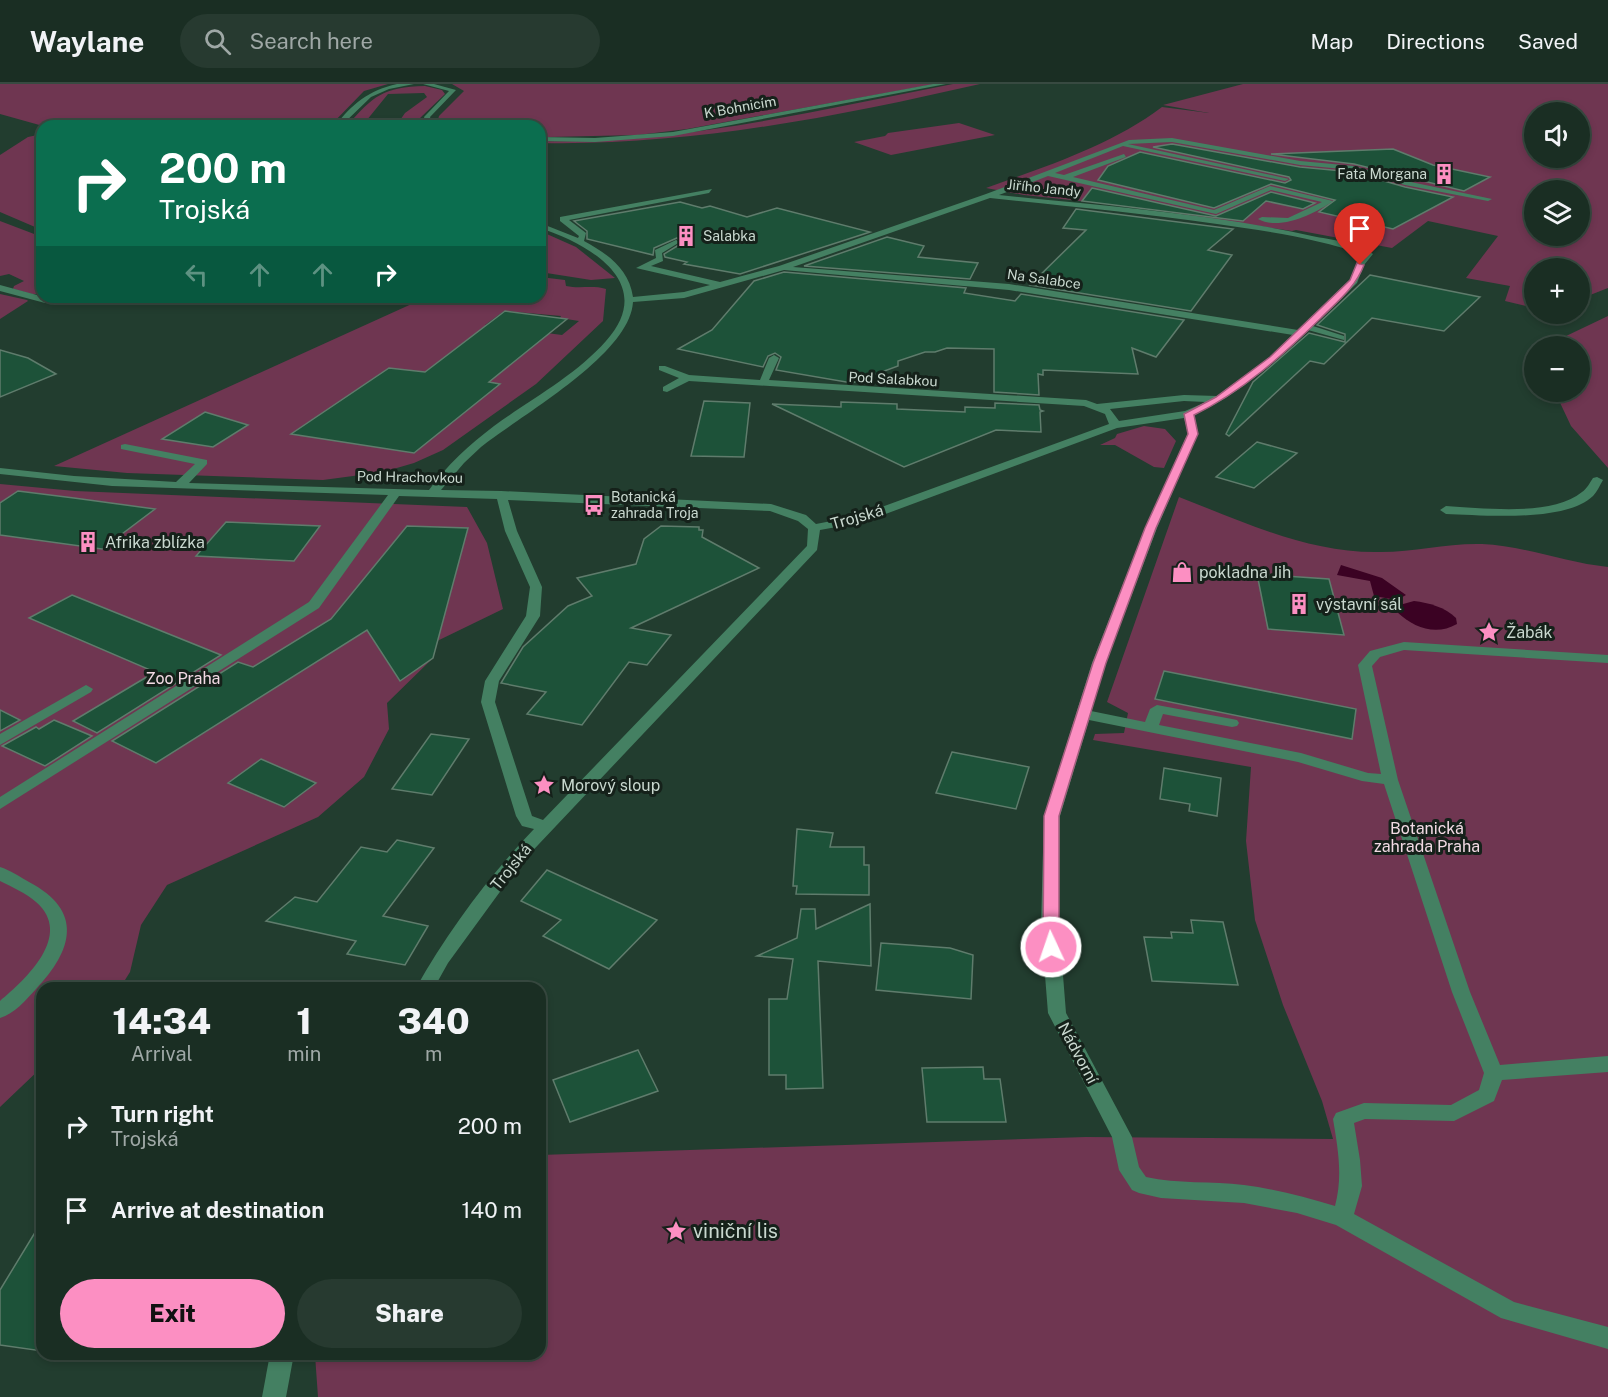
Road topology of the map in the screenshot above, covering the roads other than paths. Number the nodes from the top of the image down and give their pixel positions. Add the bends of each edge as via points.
1 (411, 84) edge
2 (426, 84) edge
3 (943, 84) edge
4 (344, 120) edge
5 (428, 120) edge
6 (546, 139) edge
7 (1120, 145) junction
8 (1124, 156) dead end
9 (1046, 173) junction
10 (1066, 177) junction
11 (1285, 179) dead end
12 (709, 191) dead end
13 (990, 196) junction
14 (1488, 199) dead end
15 (1216, 212) junction
16 (546, 228) edge
17 (580, 242) junction
18 (676, 242) dead end
19 (1378, 246) dead end
20 (1369, 254) junction
21 (644, 267) junction
22 (782, 268) junction
23 (621, 271) junction
24 (715, 284) junction
25 (0, 288) edge
26 (630, 295) junction
27 (36, 298) edge
28 (1304, 330) junction
29 (1341, 338) dead end
30 (774, 358) dead end
31 (662, 368) dead end
32 (687, 378) junction
33 (763, 383) junction
34 (667, 389) dead end
35 (1220, 399) junction
36 (1096, 407) junction
37 (1188, 414) junction
38 (1115, 424) junction
39 (126, 447) dead end
40 (0, 471) edge
41 (1598, 480) dead end
42 (180, 485) junction
43 (396, 492) junction
44 (433, 493) junction
45 (501, 494) junction
46 (1446, 510) dead end
47 (814, 528) junction
48 (1608, 659) edge
49 (86, 689) dead end
50 (1082, 714) junction
51 (1232, 723) dead end
52 (1151, 728) junction
53 (0, 740) edge
54 (1390, 780) junction
55 (0, 804) edge
56 (545, 826) junction
57 (0, 873) edge
58 (428, 982) edge
59 (0, 1011) edge
60 (1608, 1064) edge
61 (1494, 1073) junction
62 (1342, 1218) junction
63 (1608, 1338) edge
64 (281, 1360) edge
65 (274, 1397) edge

1 - 4 street via 380,88 368,94
2 - 5 street via 453,90
3 - 6 street, K Bohnicím via 673,134
7 - 9 street
7 - 11 street
7 - 14 street via 1149,139 1207,145 1300,163 1354,168 1405,183
8 - 10 street
9 - 10 street
9 - 13 street
10 - 15 street
12 - 17 street via 563,219 583,235
13 - 20 street, Jiřího Jandy via 1265,228
13 - 22 street, Jiřího Jandy
15 - 15 street via 1270,188 1329,201 1288,220
16 - 17 street
17 - 23 street
18 - 21 street via 658,252 660,259
19 - 20 street, Trojská
20 - 28 street, Trojská via 1354,281
21 - 23 street
21 - 24 street
22 - 24 street, Jiřího Jandy
22 - 28 street, Na Salabce via 997,286
23 - 26 street
24 - 26 street, Jiřího Jandy
24 - 26 street, Jiřího Jandy via 683,297
25 - 27 street
26 - 44 street via 621,328 613,339 471,451
28 - 29 street, Na Salabce
28 - 35 street, Trojská
30 - 33 street
31 - 32 street, Pod Salabkou
32 - 33 street, Pod Salabkou
32 - 34 street
33 - 36 street, Pod Salabkou via 1086,403
35 - 36 street, Pod Salabkou via 1184,398
35 - 37 street, Trojská
36 - 38 street via 1109,412
37 - 38 street, Trojská
37 - 50 street, Nádvorní via 1193,434 1151,528
38 - 47 street, Trojská via 860,519
39 - 42 street via 203,462
40 - 42 street, Pod Hrachovkou
41 - 46 street via 1595,489 1578,503 1556,509
42 - 43 street, Pod Hrachovkou
43 - 44 street, Pod Hrachovkou
43 - 55 street via 314,605
44 - 45 street, Pod Hrachovkou
45 - 47 street, Pod Hrachovkou via 771,508 802,518
45 - 56 street via 511,531 536,587 533,616 492,681 488,702 524,816 528,822
47 - 56 street, Trojská via 813,547
48 - 54 street via 1428,645 1404,646 1375,654 1365,665
49 - 53 street
50 - 52 street
50 - 62 street, Nádvorní via 1052,816 1050,926 1057,1013 1122,1137 1129,1170 1139,1184 1161,1189 1244,1194
51 - 52 street via 1157,709
52 - 54 street
54 - 61 street via 1461,992
56 - 58 street, Trojská via 508,868
57 - 59 street via 45,900 59,920 59,945 32,985
60 - 61 street
61 - 62 street via 1487,1095 1454,1113 1364,1111 1343,1119 1351,1186
62 - 63 street, Nádvorní via 1509,1311
64 - 65 street

